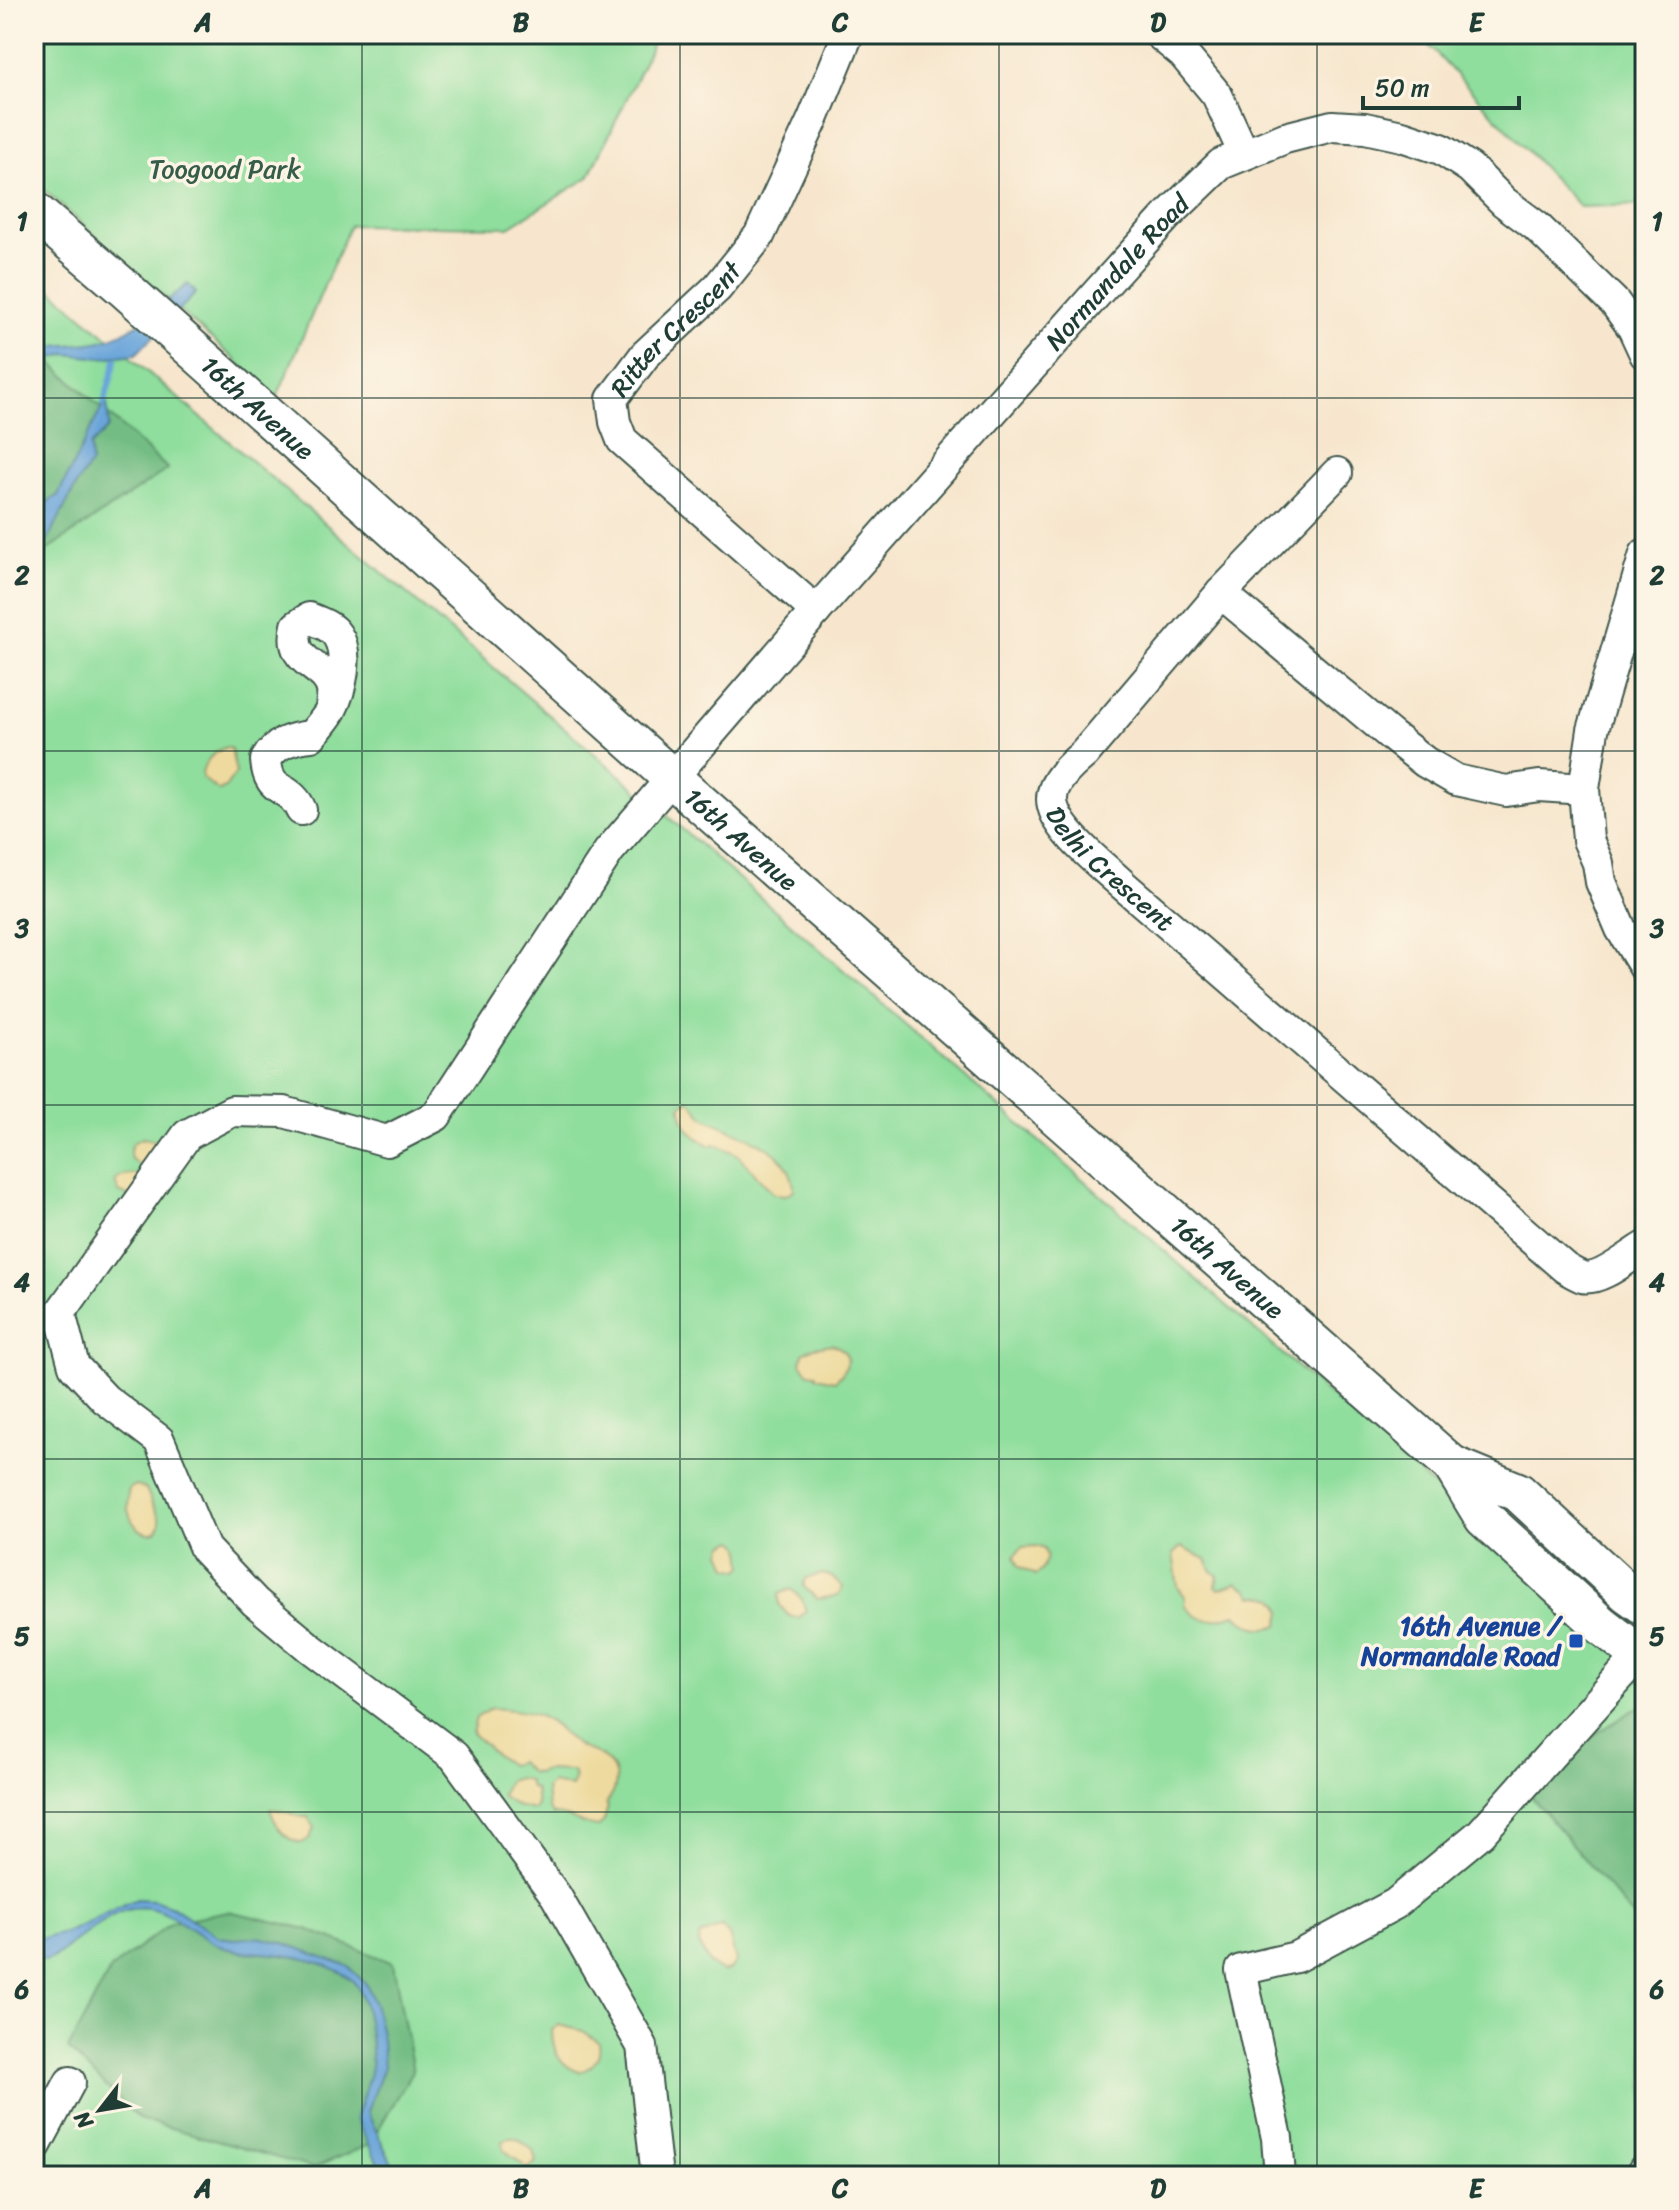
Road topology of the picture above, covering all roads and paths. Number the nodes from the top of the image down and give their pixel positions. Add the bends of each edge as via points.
1 (848, 34) edge
2 (1159, 34) edge
3 (1244, 154) junction
4 (34, 211) edge
5 (1645, 354) edge
6 (1337, 473) dead end
7 (1645, 554) edge
8 (1221, 593) junction
9 (816, 611) junction
10 (331, 710) dead end
11 (673, 779) junction
12 (1584, 789) junction
13 (301, 810) dead end
14 (1645, 968) edge
15 (1645, 1247) edge
16 (1452, 1465) junction
17 (1645, 1606) edge
18 (1643, 1654) edge
19 (70, 2082) dead end
20 (34, 2149) edge
21 (1645, 2168) edge
22 (657, 2176) edge
23 (1280, 2176) edge
24 (1640, 2176) edge

1 - 9 street, Ritter Crescent via 759,236 717,288 645,355 612,399 622,440
2 - 3 street via 1217,95
3 - 5 street, Normandale Road via 1332,126 1390,133 1441,149 1536,226 1615,303
3 - 9 street, Normandale Road via 1221,164 1166,217
4 - 11 main road, 16th Avenue
6 - 8 street, Delhi Crescent
7 - 12 street via 1593,730
8 - 12 street via 1393,737 1456,780 1506,791 1539,786
8 - 15 street, Delhi Crescent via 1058,783 1052,797 1056,816 1135,895 1565,1268 1585,1278 1607,1273
9 - 11 street, Normandale Road
10 - 13 street via 311,736 277,746 266,760 267,775 297,799
11 - 16 main road, 16th Avenue
11 - 22 street, Normandale Road via 609,851 436,1116 387,1141 284,1112 232,1111 209,1123 187,1135 60,1313 74,1366 105,1399 159,1440 205,1549 255,1602 310,1648 454,1756 556,1896 642,2046
12 - 14 street via 1588,840 1601,882
16 - 17 main road, 16th Avenue via 1518,1492
16 - 18 main road, 16th Avenue via 1484,1518 1600,1624
18 - 23 street via 1481,1833 1395,1904 1296,1957 1241,1970 1277,2138
19 - 20 street
21 - 24 street

